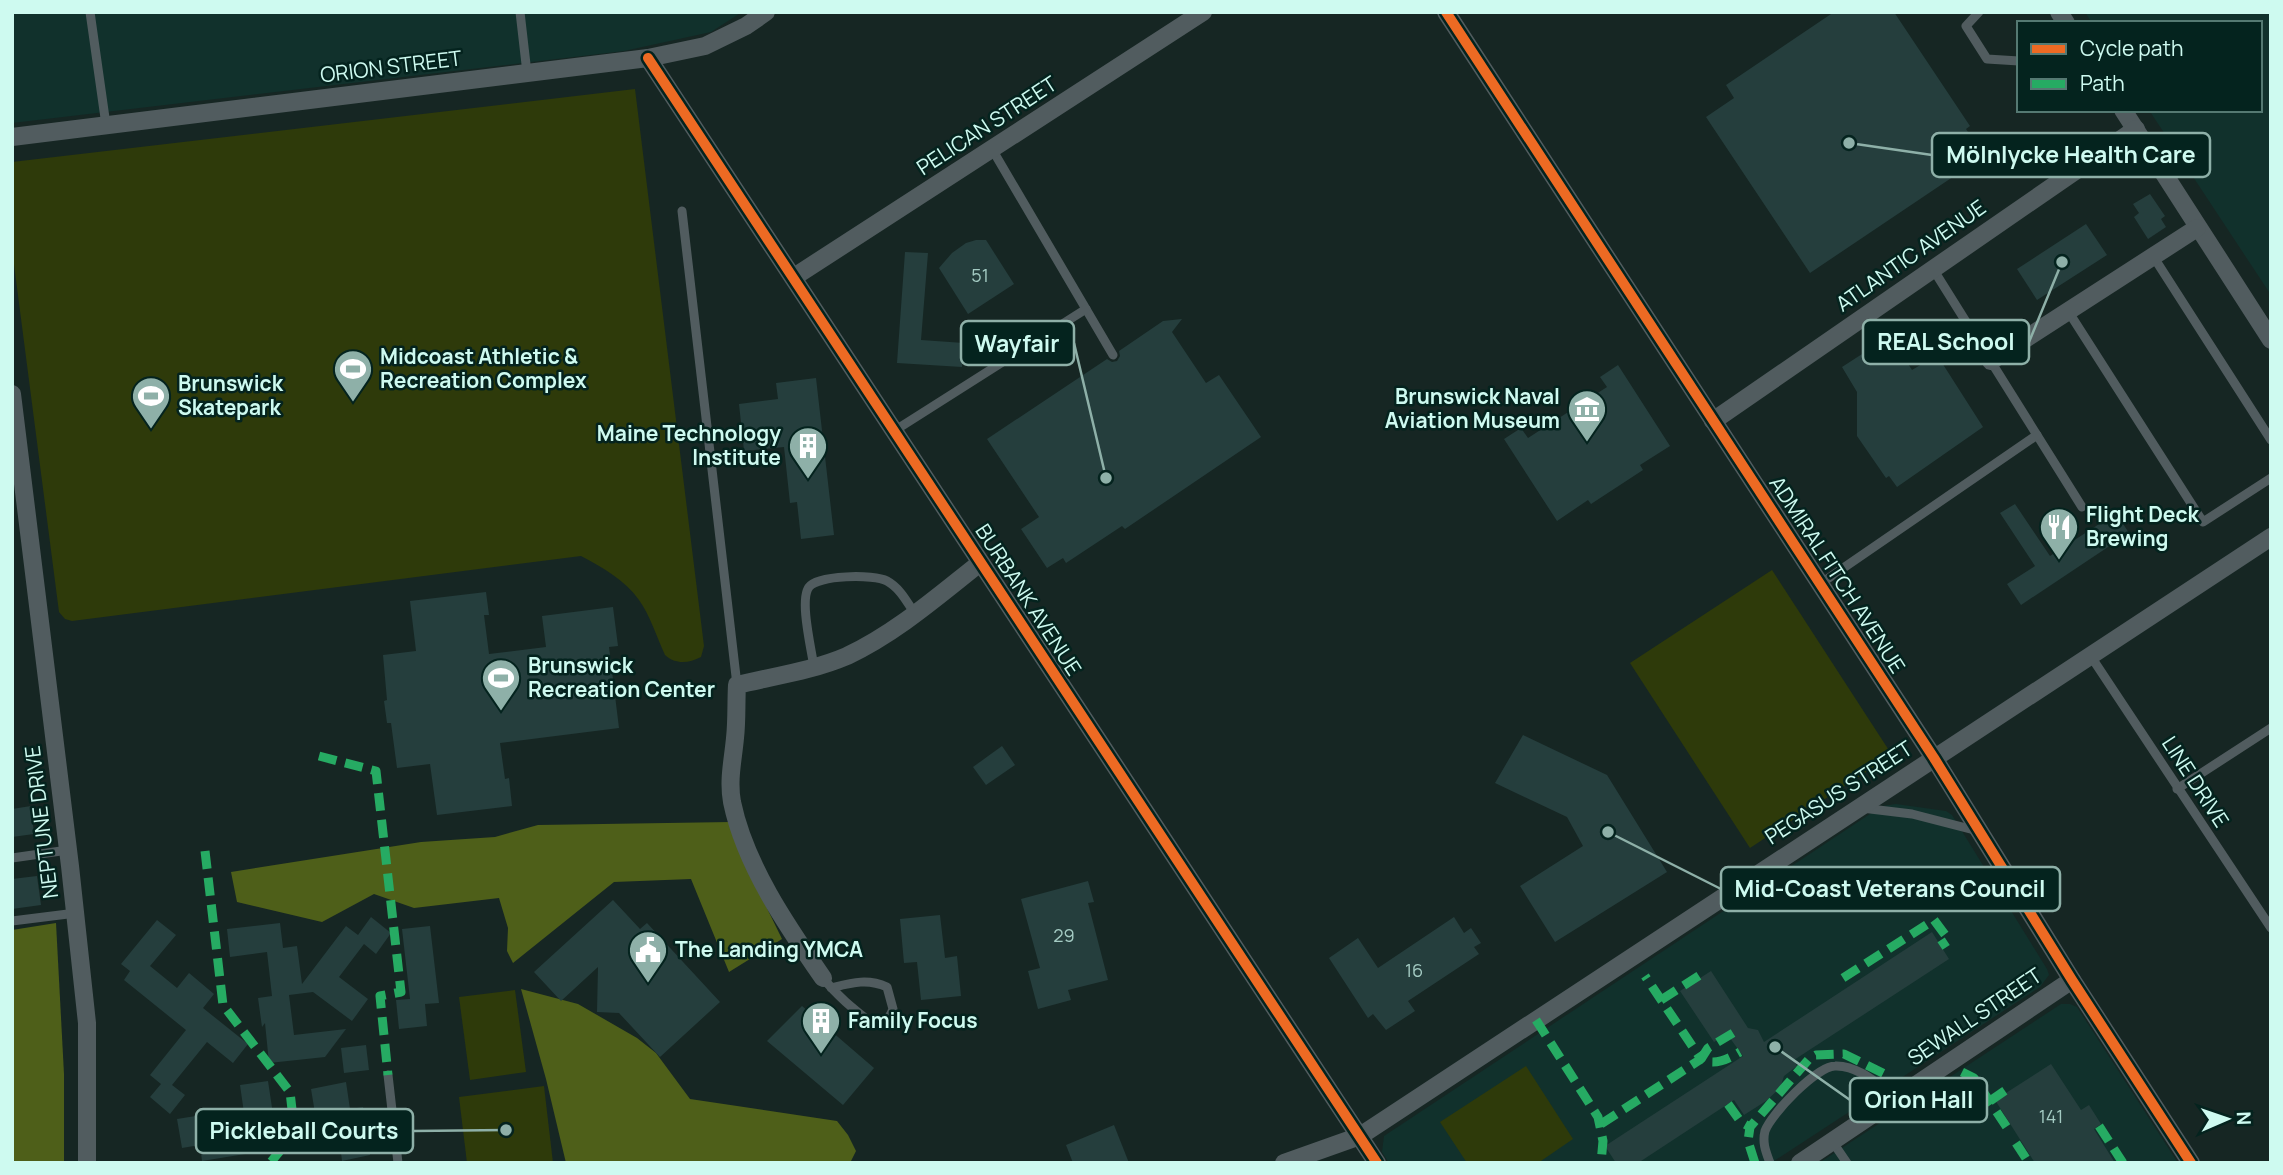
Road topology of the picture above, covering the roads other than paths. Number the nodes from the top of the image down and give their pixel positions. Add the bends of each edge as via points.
1 (90, 12) edge
2 (520, 12) edge
3 (766, 12) edge
4 (1203, 12) edge
5 (1446, 12) edge
6 (1979, 12) edge
7 (648, 58) junction
8 (2017, 61) edge
9 (527, 73) junction
10 (2124, 112) edge
11 (106, 125) junction
12 (2136, 129) junction
13 (12, 136) edge
14 (992, 149) junction
15 (682, 211) dead end
16 (2197, 228) junction
17 (2153, 256) junction
18 (1933, 269) junction
19 (794, 277) junction
20 (1086, 309) junction
21 (2068, 311) junction
22 (2271, 340) edge
23 (1113, 355) dead end
24 (1991, 361) junction
25 (12, 394) edge
26 (1713, 421) junction
27 (894, 431) junction
28 (2037, 435) junction
29 (2271, 440) edge
30 (2271, 478) edge
31 (2082, 507) dead end
32 (2271, 537) edge
33 (980, 563) junction
34 (1820, 584) junction
35 (915, 614) junction
36 (2090, 655) junction
37 (814, 668) junction
38 (737, 685) junction
39 (2271, 728) edge
40 (1934, 758) junction
41 (2177, 789) junction
42 (1857, 808) junction
43 (1980, 832) junction
44 (68, 850) junction
45 (12, 858) edge
46 (76, 913) junction
47 (12, 921) edge
48 (2271, 928) edge
49 (2072, 980) junction
50 (827, 983) junction
51 (388, 1075) dead end
52 (1896, 1098) junction
53 (1360, 1136) junction
54 (1832, 1141) junction
55 (1289, 1161) edge
56 (87, 1163) edge
57 (398, 1163) edge
58 (1377, 1163) edge
59 (1770, 1163) edge
60 (1800, 1163) edge
61 (1847, 1163) edge
62 (2191, 1163) edge

1 - 11 lane
2 - 9 lane
3 - 7 street, ORION STREET via 705,46
4 - 14 street, PELICAN STREET
5 - 26 street, ADMIRAL FITCH AVENUE
6 - 8 lane via 1966,26 1987,59
7 - 9 street, ORION STREET
7 - 19 street, BURBANK AVENUE
9 - 11 street, ORION STREET
10 - 12 street
11 - 13 street, ORION STREET
12 - 16 street
12 - 18 street, ATLANTIC AVENUE
14 - 19 street, PELICAN STREET
14 - 20 lane
15 - 38 lane
16 - 17 street
16 - 22 street
17 - 21 street
17 - 29 lane
18 - 24 lane
18 - 26 street, ATLANTIC AVENUE
19 - 27 street, BURBANK AVENUE
20 - 23 lane
20 - 27 lane
21 - 24 street
21 - 30 lane via 2203,522
24 - 28 lane
25 - 44 street, NEPTUNE DRIVE
26 - 34 street, ADMIRAL FITCH AVENUE
27 - 33 street, BURBANK AVENUE
28 - 31 lane
28 - 34 lane
32 - 36 street, PEGASUS STREET
33 - 35 street
33 - 53 street, BURBANK AVENUE
34 - 40 street, ADMIRAL FITCH AVENUE
35 - 37 street via 848,655
35 - 37 lane via 898,588 885,580 819,579 808,587 805,601
36 - 40 street, PEGASUS STREET
36 - 41 lane, LINE DRIVE
37 - 38 street
38 - 50 street via 732,802 751,856 784,921
39 - 41 lane
40 - 42 street, PEGASUS STREET
40 - 43 street, ADMIRAL FITCH AVENUE
41 - 48 lane, LINE DRIVE
42 - 43 lane via 1912,814
42 - 53 street, PEGASUS STREET
43 - 49 street, ADMIRAL FITCH AVENUE
44 - 45 lane
44 - 46 street, NEPTUNE DRIVE
46 - 47 lane
46 - 56 street, NEPTUNE DRIVE via 87,1023
49 - 52 street, SEWALL STREET
49 - 62 street, ADMIRAL FITCH AVENUE
50 - 50 lane via 874,1025 888,1019 893,1009 887,987 876,982
51 - 57 lane
52 - 54 street, SEWALL STREET
52 - 59 lane via 1854,1070 1823,1068 1766,1131 1763,1144
53 - 55 street, PEGASUS STREET
53 - 58 street, BURBANK AVENUE
54 - 60 street, SEWALL STREET
54 - 61 lane

